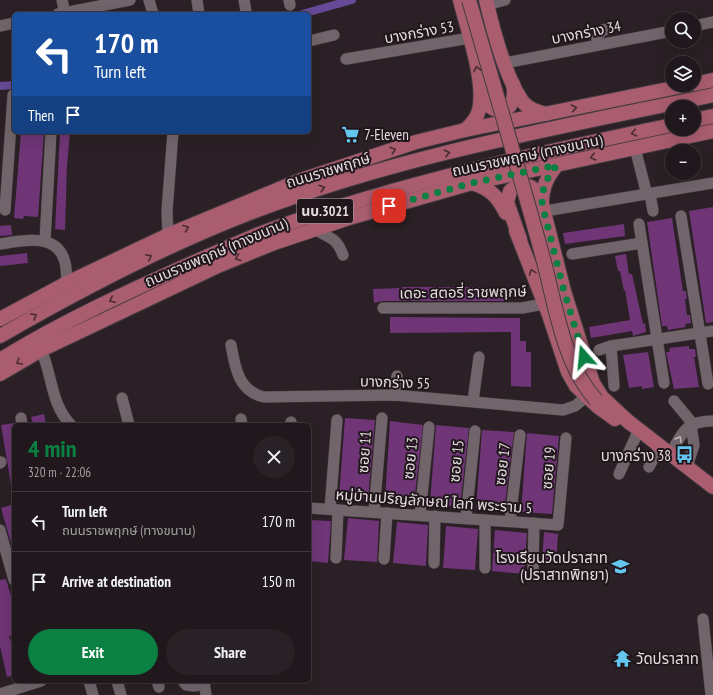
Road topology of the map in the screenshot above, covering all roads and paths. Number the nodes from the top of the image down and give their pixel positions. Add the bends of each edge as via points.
1 (62, 0) edge
2 (130, 0) edge
3 (149, 0) edge
4 (197, 0) edge
5 (460, 0) edge
6 (469, 0) edge
7 (473, 0) edge
8 (505, 0) edge
9 (487, 2) edge
10 (63, 12) edge
11 (73, 12) edge
12 (152, 12) edge
13 (199, 12) edge
14 (713, 22) edge
15 (12, 23) edge
16 (701, 25) edge
17 (0, 26) edge
18 (608, 29) dead end
19 (665, 31) edge
20 (334, 35) dead end
21 (470, 38) junction
22 (311, 41) edge
23 (597, 45) junction
24 (346, 59) dead end
25 (505, 63) junction
26 (512, 80) junction
27 (713, 80) edge
28 (701, 83) edge
29 (665, 90) edge
30 (481, 95) junction
31 (713, 95) edge
32 (12, 100) edge
33 (547, 114) junction
34 (713, 116) edge
35 (701, 119) edge
36 (665, 126) edge
37 (465, 130) junction
38 (5, 131) edge
39 (713, 131) edge
40 (50, 134) edge
41 (173, 134) edge
42 (635, 148) junction
43 (557, 165) junction
44 (472, 183) junction
45 (713, 183) edge
46 (305, 194) junction
47 (648, 195) junction
48 (345, 204) junction
49 (238, 206) junction
50 (543, 208) junction
51 (5, 210) dead end
52 (653, 211) dead end
53 (681, 216) dead end
54 (639, 224) dead end
55 (315, 229) junction
56 (168, 235) junction
57 (520, 239) junction
58 (45, 241) junction
59 (274, 243) junction
60 (0, 244) edge
61 (642, 244) junction
62 (572, 254) dead end
63 (343, 255) dead end
64 (67, 284) junction
65 (544, 304) junction
66 (383, 308) dead end
67 (0, 319) edge
68 (713, 331) edge
69 (700, 333) junction
70 (0, 336) edge
71 (657, 340) junction
72 (231, 345) dead end
73 (611, 346) junction
74 (41, 350) junction
75 (599, 350) dead end
76 (479, 357) dead end
77 (0, 360) edge
78 (0, 374) edge
79 (397, 376) dead end
80 (664, 383) dead end
81 (708, 384) dead end
82 (614, 386) dead end
83 (394, 395) junction
84 (122, 398) dead end
85 (594, 398) junction
86 (473, 401) junction
87 (674, 401) dead end
88 (382, 418) dead end
89 (337, 420) dead end
90 (713, 421) edge
91 (70, 423) edge
92 (128, 423) edge
93 (692, 424) junction
94 (428, 427) dead end
95 (634, 430) junction
96 (474, 431) dead end
97 (520, 435) dead end
98 (566, 438) dead end
99 (665, 453) junction
100 (649, 467) dead end
101 (687, 467) junction
102 (619, 474) dead end
103 (713, 487) edge
104 (311, 508) edge
105 (334, 510) junction
106 (374, 512) junction
107 (387, 513) junction
108 (420, 515) junction
109 (435, 516) junction
110 (466, 518) junction
111 (485, 520) junction
112 (510, 522) junction
113 (534, 523) junction
114 (558, 525) joint
115 (0, 530) edge
116 (336, 558) dead end
117 (384, 559) dead end
118 (8, 561) edge
119 (434, 563) dead end
120 (485, 568) dead end
121 (533, 571) dead end
122 (12, 574) edge
123 (703, 619) dead end
124 (35, 683) edge
125 (90, 683) edge
126 (118, 683) edge
127 (184, 683) edge
128 (205, 687) edge
129 (0, 694) edge
130 (93, 695) edge
131 (121, 695) edge
132 (710, 695) edge

1 - 10 street
2 - 11 street
3 - 12 street
4 - 13 street
5 - 21 main road
6 - 85 main road, bridge via 568,351 582,383
7 - 85 main road via 572,350
8 - 9 street
9 - 25 main road
14 - 16 street
15 - 17 street
18 - 23 street via 597,36
19 - 23 street, บางกร่าง 34
20 - 22 street
21 - 24 street, บางกร่าง 53
30 -> 21 main road
23 - 25 street, บางกร่าง 34
25 - 26 main road
26 - 30 main road via 513,101 503,110 489,107
26 - 33 main road via 522,102 531,109
27 - 28 main road
33 -> 29 main road, นบ.3021
30 - 37 main road via 479,112
46 -> 31 main road, ถนนราชพฤกษ์ / นบ.3021 via 422,159 549,129
32 - 38 street
33 - 37 main road, นบ.3021
34 - 35 main road
36 -> 48 main road, นบ.3021 via 552,150
49 -> 37 main road, นบ.3021 via 301,180 416,142
38 - 51 street
39 - 42 main road, ถนนราชพฤกษ์ (ทางขนาน) / นบ.3021
40 - 58 street
41 - 56 street via 167,211
42 -> 43 main road, ถนนราชพฤกษ์ (ทางขนาน) / นบ.3021
42 - 47 street
43 - 44 main road, ถนนราชพฤกษ์ (ทางขนาน) / นบ.3021
43 - 50 main road via 547,177 542,196
44 - 55 main road, ถนนราชพฤกษ์ (ทางขนาน) / นบ.3021
44 - 57 main road via 485,187 498,198
45 - 47 street
46 - 49 main road
70 -> 46 main road, ถนนราชพฤกษ์ / นบ.3021 via 66,298 162,250 243,216
47 - 50 street
47 - 52 street
48 - 59 main road
48 -> 77 main road, นบ.3021 via 270,230 171,272 35,338
56 -> 49 main road, นบ.3021
50 - 57 main road via 531,187 518,185 510,191 507,196 508,207
50 - 95 main road via 564,291 593,383 602,397
53 - 69 street
54 - 61 street
55 - 59 main road, ถนนราชพฤกษ์ (ทางขนาน) / นบ.3021
55 - 63 street via 335,239
56 - 64 main road, นบ.3021
65 -> 57 main road
58 - 60 street
58 - 64 street via 64,257
59 -> 74 main road, ถนนราชพฤกษ์ (ทางขนาน) / นบ.3021 via 220,265
61 - 62 street
61 - 71 street
64 - 67 main road, นบ.3021
65 - 66 street, เดอะ สตอรี่ ราชพฤกษ์ via 522,308
65 - 85 main road via 568,372 576,386
68 - 69 street
69 - 71 street
69 - 81 street
71 - 73 street
71 - 80 street
72 - 83 street, บางกร่าง 55 via 241,381 247,390 255,395
73 - 75 street
73 - 82 street
74 -> 78 main road, ถนนราชพฤกษ์ (ทางขนาน) / นบ.3021
74 - 91 street via 49,368 54,398
76 - 86 street
79 - 83 street
83 - 86 street, บางกร่าง 55
84 - 92 street
85 - 86 street, บางกร่าง 55 via 563,410
85 - 95 main road
85 - 95 main road via 615,419
87 - 93 street
88 - 106 street, ซอย 11
89 - 105 street
90 - 93 street
99 -> 93 street
93 - 101 street via 694,445
94 - 108 street, ซอย 13
95 - 99 main road via 663,446
95 - 102 street
96 - 110 street, ซอย 15
97 - 112 street, ซอย 17
98 - 114 street, ซอย 19
99 - 100 street
99 - 101 main road
101 - 103 main road
104 - 105 street, หมู่บ้านปริญลักษณ์ ไลท์ พระราม 5
105 - 106 street, หมู่บ้านปริญลักษณ์ ไลท์ พระราม 5
105 - 116 street
106 - 107 street, หมู่บ้านปริญลักษณ์ ไลท์ พระราม 5
107 - 108 street, หมู่บ้านปริญลักษณ์ ไลท์ พระราม 5
107 - 117 street
108 - 109 street, หมู่บ้านปริญลักษณ์ ไลท์ พระราม 5
109 - 110 street, หมู่บ้านปริญลักษณ์ ไลท์ พระราม 5
109 - 119 street
110 - 111 street, หมู่บ้านปริญลักษณ์ ไลท์ พระราม 5
111 - 112 street, หมู่บ้านปริญลักษณ์ ไลท์ พระราม 5
111 - 120 street
112 - 113 street, หมู่บ้านปริญลักษณ์ ไลท์ พระราม 5
113 - 114 street, หมู่บ้านปริญลักษณ์ ไลท์ พระราม 5
113 - 121 street
115 - 118 street
118 - 122 street
123 - 132 street
124 - 129 street
125 - 130 street
126 - 131 street
127 - 128 street

